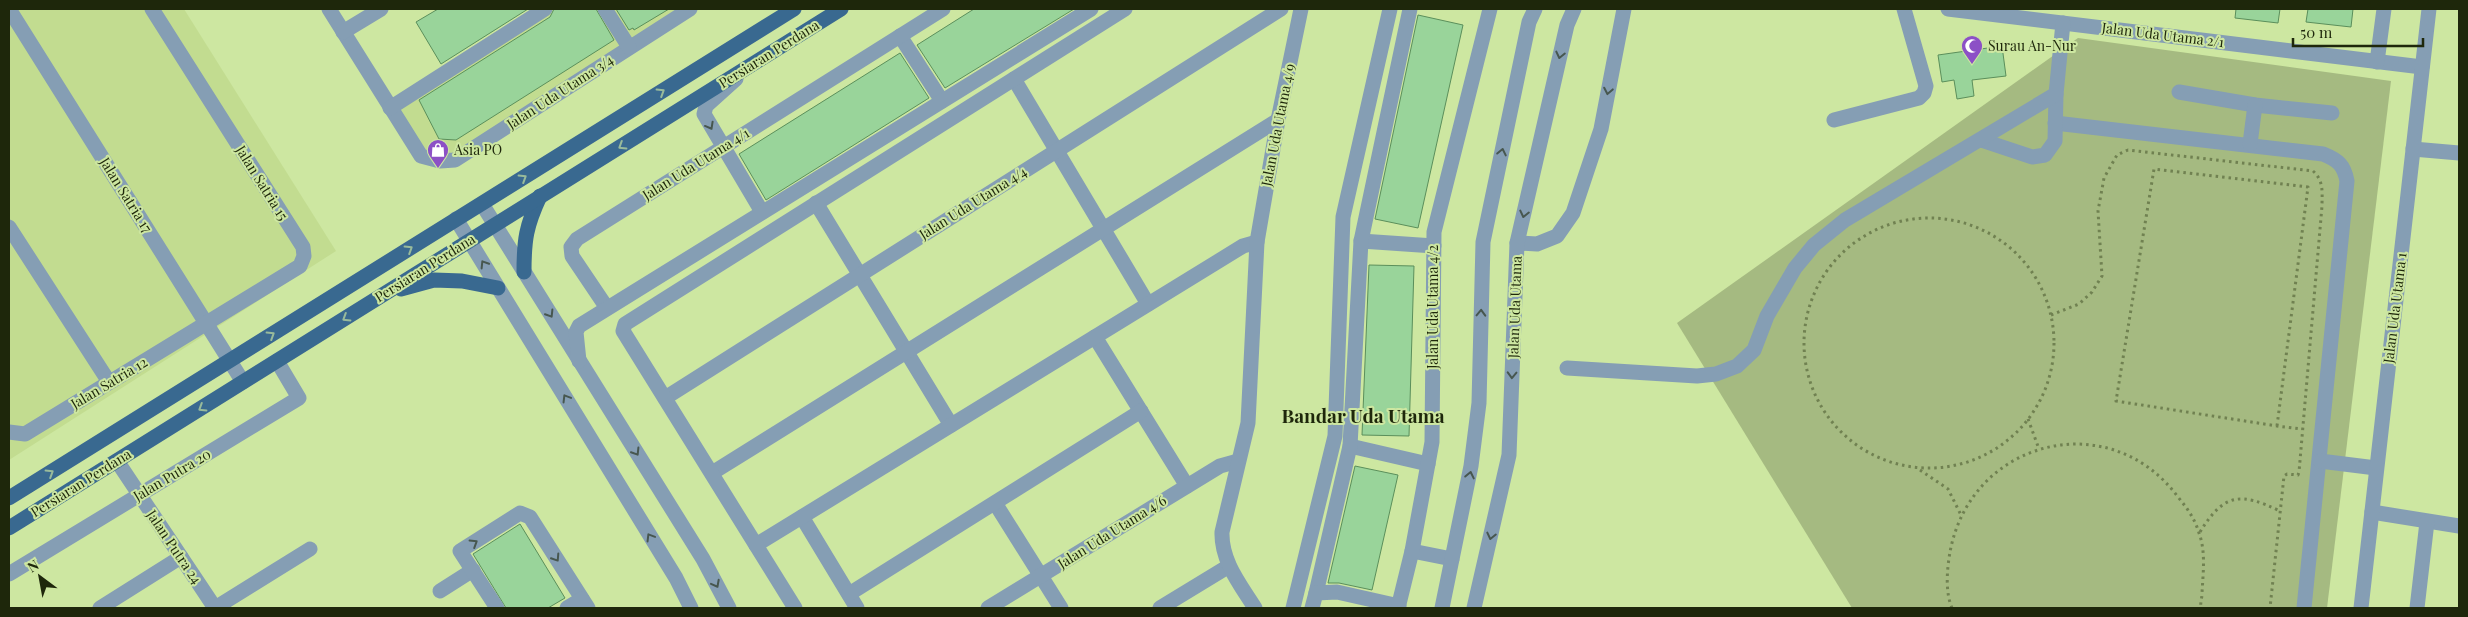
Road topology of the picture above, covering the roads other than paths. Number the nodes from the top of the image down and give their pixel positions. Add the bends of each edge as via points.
1 (9, 9) edge
2 (152, 9) edge
3 (329, 9) edge
4 (381, 9) edge
5 (545, 9) edge
6 (605, 9) edge
7 (690, 9) edge
8 (794, 9) edge
9 (841, 9) edge
10 (943, 9) edge
11 (1091, 9) edge
12 (1125, 9) edge
13 (1282, 9) edge
14 (1301, 9) edge
15 (1390, 9) edge
16 (1410, 9) edge
17 (1488, 9) edge
18 (1534, 9) edge
19 (1574, 9) edge
20 (1624, 9) edge
21 (1904, 9) edge
22 (1948, 9) edge
23 (2384, 9) edge
24 (2429, 9) edge
25 (2063, 23) junction
26 (344, 32) junction
27 (900, 36) junction
28 (629, 47) junction
29 (2377, 62) junction
30 (752, 64) junction
31 (2422, 68) junction
32 (1014, 79) junction
33 (2179, 92) dead end
34 (2056, 94) junction
35 (942, 101) junction
36 (2255, 105) junction
37 (390, 108) junction
38 (2332, 113) dead end
39 (1278, 120) junction
40 (1834, 120) dead end
41 (2056, 122) junction
42 (1981, 140) junction
43 (2250, 144) junction
44 (722, 148) junction
45 (2413, 149) junction
46 (1057, 150) junction
47 (2459, 153) edge
48 (540, 196) junction
49 (816, 203) junction
50 (482, 204) junction
51 (762, 212) junction
52 (456, 219) junction
53 (495, 225) junction
54 (9, 227) edge
55 (1103, 228) junction
56 (469, 241) junction
57 (1361, 241) junction
58 (1257, 242) junction
59 (1517, 243) junction
60 (1434, 246) junction
61 (524, 272) junction
62 (860, 274) junction
63 (498, 288) junction
64 (387, 292) junction
65 (1148, 304) junction
66 (607, 308) junction
67 (206, 323) junction
68 (1094, 337) junction
69 (906, 351) junction
70 (579, 360) junction
71 (230, 361) junction
72 (277, 361) junction
73 (1567, 368) dead end
74 (110, 382) junction
75 (243, 382) junction
76 (664, 398) junction
77 (1141, 411) junction
78 (951, 425) junction
79 (9, 432) edge
80 (1350, 446) junction
81 (117, 461) junction
82 (1238, 461) junction
83 (2320, 461) junction
84 (1428, 464) junction
85 (2376, 468) junction
86 (712, 473) junction
87 (1186, 486) junction
88 (139, 495) junction
89 (9, 498) edge
90 (995, 503) junction
91 (2372, 512) junction
92 (802, 516) junction
93 (2427, 522) junction
94 (10, 525) edge
95 (2459, 526) edge
96 (756, 545) junction
97 (310, 549) dead end
98 (1412, 551) junction
99 (181, 557) junction
100 (1452, 559) junction
101 (1229, 566) junction
102 (473, 570) junction
103 (9, 574) edge
104 (1040, 576) junction
105 (440, 591) dead end
106 (1316, 593) junction
107 (849, 594) junction
108 (585, 604) edge
109 (1398, 607) edge
110 (100, 608) edge
111 (215, 608) edge
112 (497, 608) edge
113 (567, 608) edge
114 (691, 608) edge
115 (729, 608) edge
116 (796, 608) edge
117 (857, 608) edge
118 (988, 608) edge
119 (1061, 608) edge
120 (1160, 608) edge
121 (1255, 608) edge
122 (1294, 608) edge
123 (1312, 608) edge
124 (1442, 608) edge
125 (1474, 608) edge
126 (2304, 608) edge
127 (2361, 608) edge
128 (2417, 608) edge

1 - 67 street, Jalan Satria 17
2 - 67 street, Jalan Satria 15 via 303,247 300,266
3 - 26 street, Jalan Uda Utama 3/4
4 - 26 street
5 - 37 street
6 - 28 street
7 - 28 street, Jalan Uda Utama 3/4
50 -> 8 main road, Persiaran Perdana
9 - 30 main road, Persiaran Perdana
10 - 27 street, Jalan Uda Utama 4/1
11 - 35 street
12 - 32 street
13 - 46 street, Jalan Uda Utama 4/4
14 - 39 street, Jalan Uda Utama 4/9
15 - 122 street via 1343,217 1335,436
16 - 57 street
17 - 60 street, Jalan Uda Utama 4/2 via 1434,232
100 -> 18 street via 1472,466 1479,403 1483,242
19 -> 59 street, Jalan Uda Utama via 1567,25
20 -> 59 street via 1601,129 1573,212 1557,236 1537,244
21 - 40 street via 1926,86 1924,93 1919,98
22 - 25 street, Jalan Uda Utama 2/1
23 - 29 street
24 - 31 street, Jalan Uda Utama 1
25 - 29 street, Jalan Uda Utama 2/1
25 - 34 street
26 - 37 street, Jalan Uda Utama 3/4
27 - 35 street
27 - 44 street, Jalan Uda Utama 4/1
28 - 37 street, Jalan Uda Utama 3/4 via 455,160 440,161 421,156
29 - 31 street, Jalan Uda Utama 2/1
30 -> 44 street via 706,106 704,114
30 -> 48 main road, Persiaran Perdana
31 - 45 street, Jalan Uda Utama 1
32 - 46 street
32 - 49 street
33 - 36 street
34 - 41 street
34 - 42 street
35 - 51 street
36 - 38 street
36 - 43 street
39 - 55 street
39 - 58 street, Jalan Uda Utama 4/9
41 - 42 street via 2055,141 2045,155 2032,157
41 - 43 street
42 - 73 street via 1846,220 1814,245 1795,268 1772,308 1754,350 1737,366 1716,374 1697,376
43 - 83 street via 2323,154 2336,159 2345,170 2347,181
44 - 51 street
44 - 66 street, Jalan Uda Utama 4/1 via 573,242 572,256
45 - 47 street
45 - 85 street, Jalan Uda Utama 1
46 - 55 street
46 - 62 street, Jalan Uda Utama 4/4
48 - 53 main road, Persiaran Perdana
48 - 61 main road via 528,221
49 - 62 street
49 - 76 street via 626,324 623,332
50 - 52 main road, Persiaran Perdana
50 - 53 street
51 - 66 street
52 - 56 street
71 -> 52 main road, Persiaran Perdana
53 - 56 main road, Persiaran Perdana
53 - 61 street
54 - 74 street
55 - 65 street
55 - 69 street
63 -> 56 street
56 - 64 main road, Persiaran Perdana
57 - 60 street
57 - 80 street
58 - 65 street via 1243,246
58 - 82 street, Jalan Uda Utama 4/9 via 1248,423
59 -> 125 street, Jalan Uda Utama via 1509,455
60 - 84 street, Jalan Uda Utama 4/2 via 1432,442
61 -> 70 street
62 - 69 street
62 - 76 street, Jalan Uda Utama 4/4
63 - 64 main road via 434,280
114 -> 63 street via 676,578
64 -> 72 main road, Persiaran Perdana
65 - 68 street
66 - 70 street via 579,326 576,332
67 - 71 street, Jalan Satria 17
67 - 74 street, Jalan Satria 12
68 - 77 street
68 - 78 street
69 - 78 street
69 - 86 street
70 -> 115 street
71 - 75 street, Jalan Satria 17
89 -> 71 main road, Persiaran Perdana
72 - 75 main road, Persiaran Perdana
72 - 88 street, Jalan Putra 20 via 299,398
74 - 79 street, Jalan Satria 12 via 25,434
75 -> 81 main road, Persiaran Perdana
76 - 86 street
77 - 87 street
77 - 90 street
78 - 92 street
80 - 84 street
80 - 106 street
81 - 88 street, Jalan Putra 24
81 - 94 main road, Persiaran Perdana
82 - 87 street, Jalan Uda Utama 4/6 via 1220,466
82 - 101 street, Jalan Uda Utama 4/9 via 1222,532 1222,545
83 - 85 street
83 - 126 street
84 - 98 street, Jalan Uda Utama 4/2
85 - 91 street, Jalan Uda Utama 1
86 - 96 street
87 - 104 street, Jalan Uda Utama 4/6
88 - 99 street, Jalan Putra 24
88 - 103 street, Jalan Putra 20
90 - 104 street
90 - 107 street
91 - 93 street
91 - 127 street, Jalan Uda Utama 1
92 - 96 street
92 - 107 street
93 - 95 street
93 - 128 street
96 - 116 street
97 - 111 street
98 - 100 street
98 - 109 street, Jalan Uda Utama 4/2
99 - 110 street
99 - 111 street, Jalan Putra 24
100 - 124 street
101 - 120 street
101 - 121 street, Jalan Uda Utama 4/9
102 - 105 street
102 -> 108 street via 460,551 520,513 530,517
102 - 112 street
104 - 118 street, Jalan Uda Utama 4/6
104 - 119 street
106 - 109 street via 1337,592
106 - 123 street
107 - 117 street
108 - 113 street

